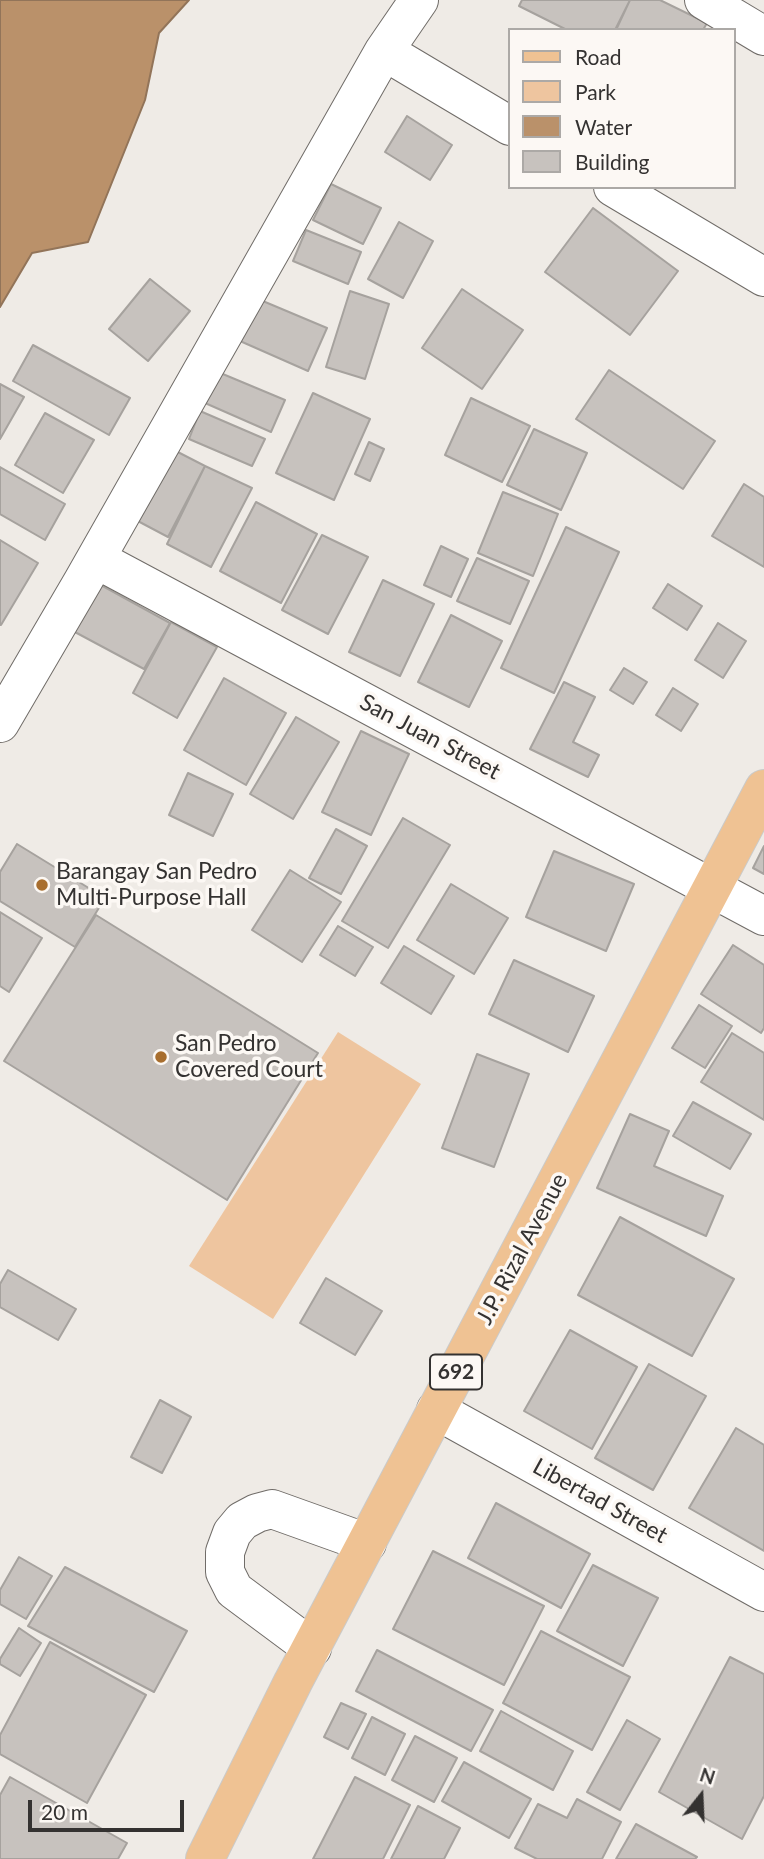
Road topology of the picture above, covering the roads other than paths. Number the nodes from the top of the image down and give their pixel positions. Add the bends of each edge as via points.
1 (419, 0) edge
2 (704, 0) edge
3 (764, 36) edge
4 (384, 51) junction
5 (508, 125) edge
6 (615, 189) edge
7 (764, 278) edge
8 (96, 559) junction
9 (0, 723) edge
10 (764, 789) edge
11 (712, 888) junction
12 (764, 916) edge
13 (436, 1410) junction
14 (367, 1543) junction
15 (764, 1592) edge
16 (312, 1648) junction
17 (205, 1859) edge

1 - 4 street
2 - 3 street
4 - 5 street
4 - 8 street
6 - 7 street
8 - 9 street
8 - 11 street, San Juan Street
10 - 11 main road, J.P. Rizal Avenue / 692
11 - 12 street, San Juan Street
11 - 13 main road, J.P. Rizal Avenue / 692
13 - 14 main road, J.P. Rizal Avenue / 692
13 - 15 street, Libertad Street
14 - 16 main road, J.P. Rizal Avenue / 692
14 - 16 street via 272,1509 242,1521 232,1533 225,1552 225,1572 234,1590
16 - 17 main road, J.P. Rizal Avenue / 692

